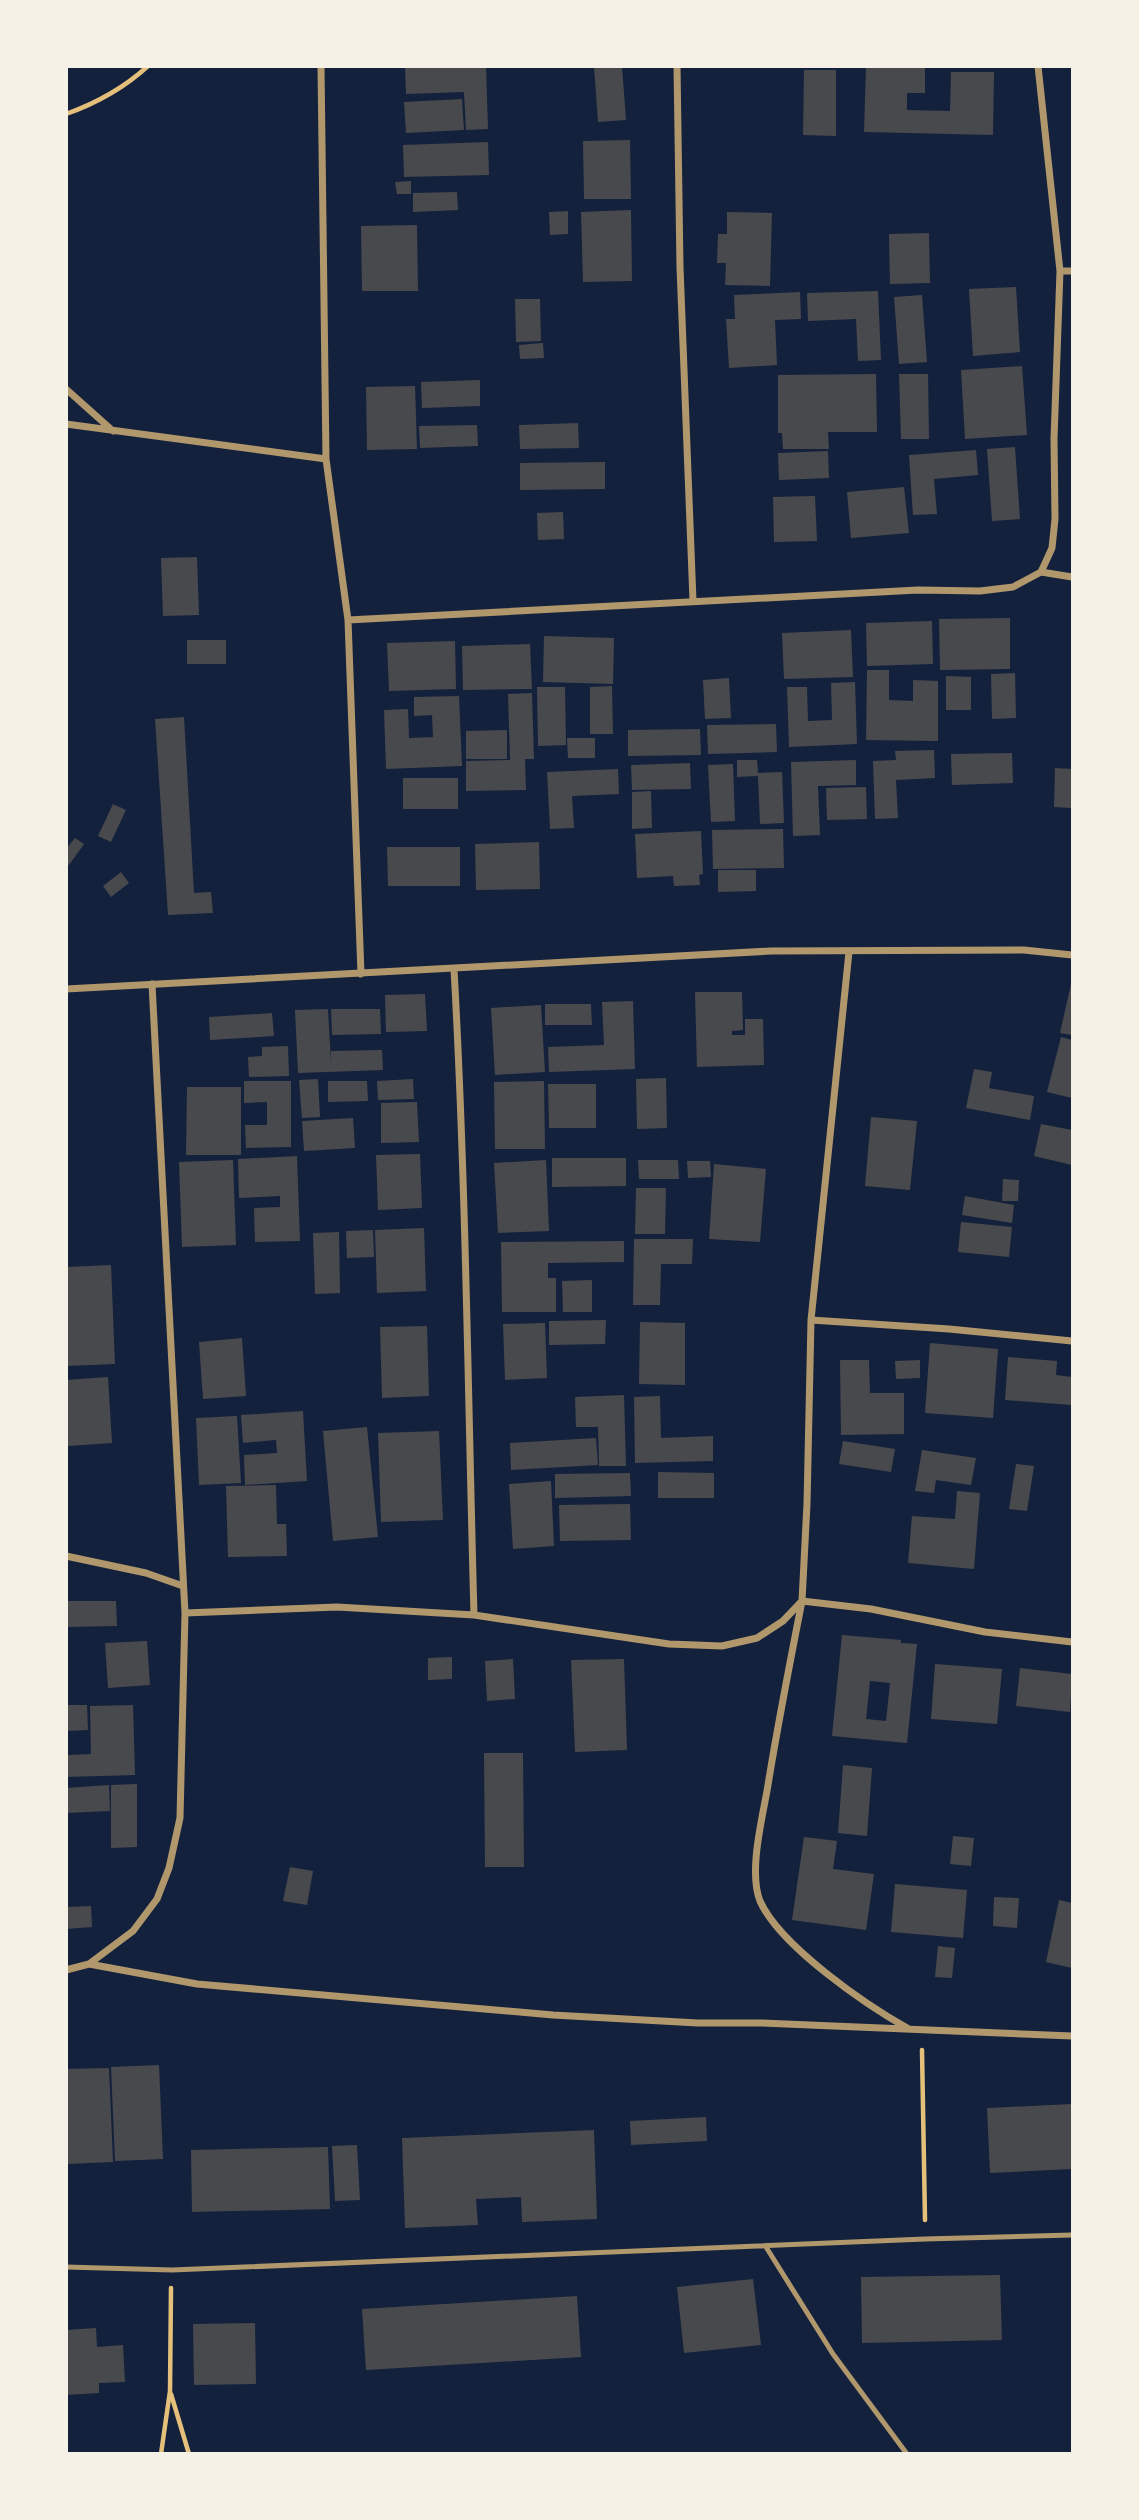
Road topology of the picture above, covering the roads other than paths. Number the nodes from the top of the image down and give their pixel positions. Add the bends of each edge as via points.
1 (321, 66) edge
2 (677, 66) edge
3 (1038, 66) edge
4 (1060, 271) junction
5 (1073, 271) edge
6 (66, 389) edge
7 (66, 424) edge
8 (114, 432) junction
9 (326, 458) junction
10 (1041, 572) junction
11 (1073, 577) edge
12 (693, 601) junction
13 (348, 620) junction
14 (849, 952) junction
15 (1073, 955) edge
16 (454, 969) junction
17 (361, 974) junction
18 (152, 984) junction
19 (66, 989) edge
20 (811, 1320) junction
21 (1073, 1341) edge
22 (66, 1556) edge
23 (183, 1586) junction
24 (802, 1601) junction
25 (185, 1613) junction
26 (474, 1615) junction
27 (1073, 1642) edge
28 (89, 1964) junction
29 (66, 1970) edge
30 (912, 2031) junction
31 (1073, 2036) edge
32 (1073, 2235) edge
33 (766, 2246) junction
34 (66, 2267) edge
35 (907, 2454) edge

1 - 9 street
2 - 12 street
3 - 4 street
4 - 5 street
4 - 10 street via 1055,519 1052,548
6 - 8 street
7 - 8 street
8 - 9 street
9 - 13 street
10 - 11 street
10 - 12 street via 1013,587 981,591
12 - 13 street
13 - 17 street
14 - 15 street via 1024,950
14 - 16 street via 771,951
14 - 20 street
16 - 17 street
16 - 26 street via 465,1177
17 - 18 street
18 - 19 street
18 - 23 street
20 - 21 street
20 - 24 street
22 - 23 street
23 - 25 street
24 - 26 street via 757,1638 722,1646 668,1644
24 - 27 street
24 - 30 street via 760,1832 756,1873 760,1900 772,1921 811,1959 850,1992
25 - 26 street via 337,1607
25 - 28 street via 180,1818 169,1868 157,1899 133,1931
28 - 29 street
28 - 30 street via 197,1984 370,2001 671,2022
30 - 31 street
32 - 33 lane
33 - 34 lane via 172,2270
33 - 35 lane via 833,2354

